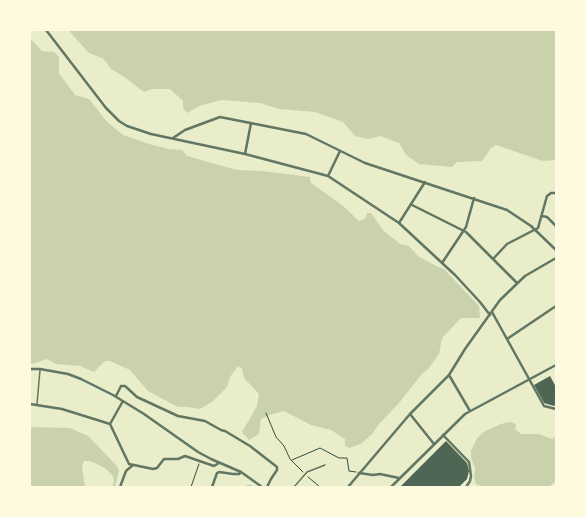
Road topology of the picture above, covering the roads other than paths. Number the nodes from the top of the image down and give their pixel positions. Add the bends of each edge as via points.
1 (46, 30) edge
2 (250, 123) junction
3 (173, 138) junction
4 (340, 150) junction
5 (245, 154) junction
6 (328, 176) junction
7 (425, 182) junction
8 (556, 193) edge
9 (474, 198) junction
10 (412, 204) junction
11 (542, 216) junction
12 (399, 223) junction
13 (556, 226) edge
14 (464, 230) junction
15 (535, 230) junction
16 (556, 250) edge
17 (556, 258) edge
18 (493, 259) junction
19 (442, 263) junction
20 (517, 283) junction
21 (556, 306) edge
22 (491, 313) junction
23 (507, 338) junction
24 (556, 365) edge
25 (30, 369) edge
26 (40, 369) junction
27 (449, 375) junction
28 (529, 379) junction
29 (116, 396) junction
30 (123, 401) junction
31 (30, 404) edge
32 (37, 404) junction
33 (556, 409) edge
34 (470, 411) junction
35 (410, 414) junction
36 (110, 424) junction
37 (444, 435) junction
38 (434, 444) junction
39 (219, 463) junction
40 (133, 465) junction
41 (325, 465) dead end
42 (241, 472) junction
43 (359, 473) junction
44 (399, 478) junction
45 (120, 487) edge
46 (212, 487) edge
47 (247, 487) edge
48 (252, 487) edge
49 (262, 487) edge
50 (267, 487) edge
51 (294, 487) edge
52 (348, 487) edge
53 (391, 487) edge
54 (466, 487) edge

1 - 3 street via 114,117 127,126
2 - 3 street via 215,118 185,130
2 - 4 street via 306,134
2 - 5 street
3 - 5 street
4 - 6 street
4 - 7 street via 365,162
5 - 6 street
6 - 12 street
7 - 9 street
7 - 10 street
8 - 11 street via 547,196
9 - 14 street
9 - 15 street via 507,210
10 - 12 street
10 - 14 street
11 - 13 street via 547,217
11 - 15 street
12 - 19 street
14 - 18 street
14 - 19 street
15 - 16 street
15 - 18 street via 507,244
17 - 20 street
18 - 20 street
19 - 22 street
20 - 22 street
21 - 23 street
22 - 23 street
22 - 27 street
23 - 28 street
24 - 28 street
25 - 26 street
26 - 29 street via 68,374
26 - 32 lane
27 - 34 street
27 - 35 street
28 - 33 street via 544,406
28 - 34 street
29 - 30 street
29 - 50 street via 121,386 125,386 137,396 178,416 205,421 250,446 277,467
30 - 36 street
30 - 39 street via 198,452
31 - 32 street
32 - 36 street
34 - 37 street
35 - 38 street
35 - 43 street
36 - 40 street via 129,464
37 - 38 street
37 - 54 street via 469,462 471,476
38 - 44 street
39 - 40 street via 214,466 186,456 164,459 153,469
39 - 42 street
40 - 45 street via 126,472
41 - 51 lane via 312,469
42 - 46 street via 217,473
42 - 49 street
43 - 44 street
43 - 52 street
44 - 53 street
47 - 48 street

